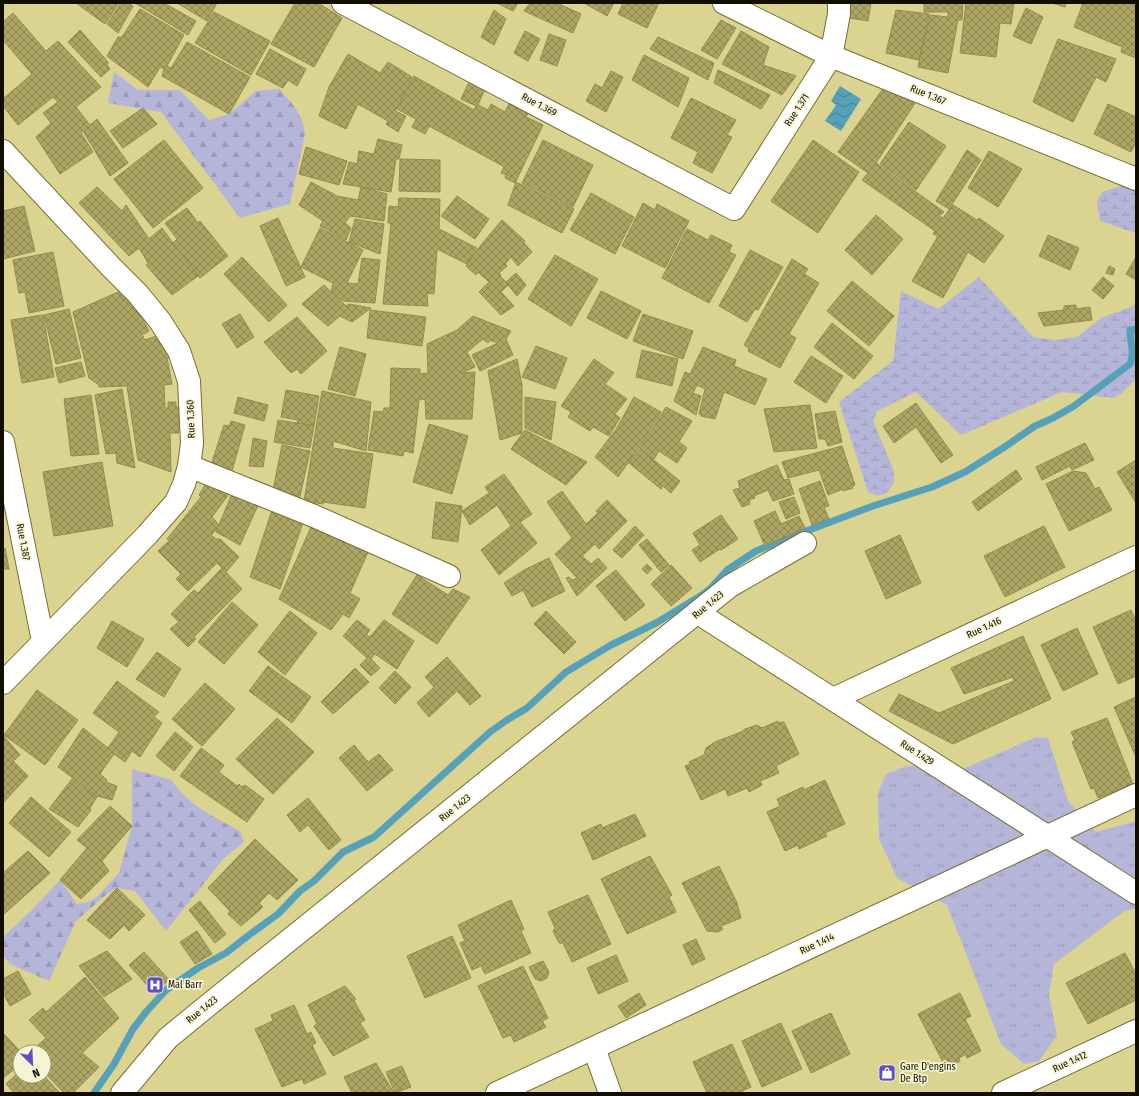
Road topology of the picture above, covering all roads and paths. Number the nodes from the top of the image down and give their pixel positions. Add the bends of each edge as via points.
1 (343, 3) edge
2 (724, 3) edge
3 (839, 3) edge
4 (831, 56) junction
5 (3, 151) edge
6 (1136, 179) edge
7 (734, 208) joint
8 (3, 442) edge
9 (189, 466) junction
10 (805, 543) dead end
11 (1136, 557) edge
12 (450, 576) dead end
13 (698, 613) junction
14 (44, 641) junction
15 (3, 683) edge
16 (833, 699) junction
17 (1136, 795) edge
18 (1047, 836) junction
19 (1136, 893) edge
20 (1136, 1031) edge
21 (594, 1048) junction
22 (122, 1093) edge
23 (497, 1093) edge
24 (610, 1093) edge
25 (1003, 1093) edge

1 - 7 street, Rue 1.369
2 - 4 street, Rue 1.367
3 - 4 street, Rue 1.371
4 - 6 street, Rue 1.367
4 - 7 street, Rue 1.371
5 - 9 street, Rue 1.360 via 138,294 160,321 179,351 189,381 192,443
8 - 14 street, Rue 1.387
9 - 12 street via 314,516
9 - 14 street, Rue 1.360 via 176,502
10 - 13 street, Rue 1.423 via 730,586
11 - 16 street, Rue 1.416
13 - 16 street, Rue 1.429
13 - 22 street, Rue 1.423 via 168,1038
14 - 15 street, Rue 1.360
16 - 18 street, Rue 1.429
17 - 18 street, Rue 1.414
18 - 19 street, Rue 1.429
18 - 21 street, Rue 1.414
20 - 25 street, Rue 1.412
21 - 23 street, Rue 1.414
21 - 24 street

